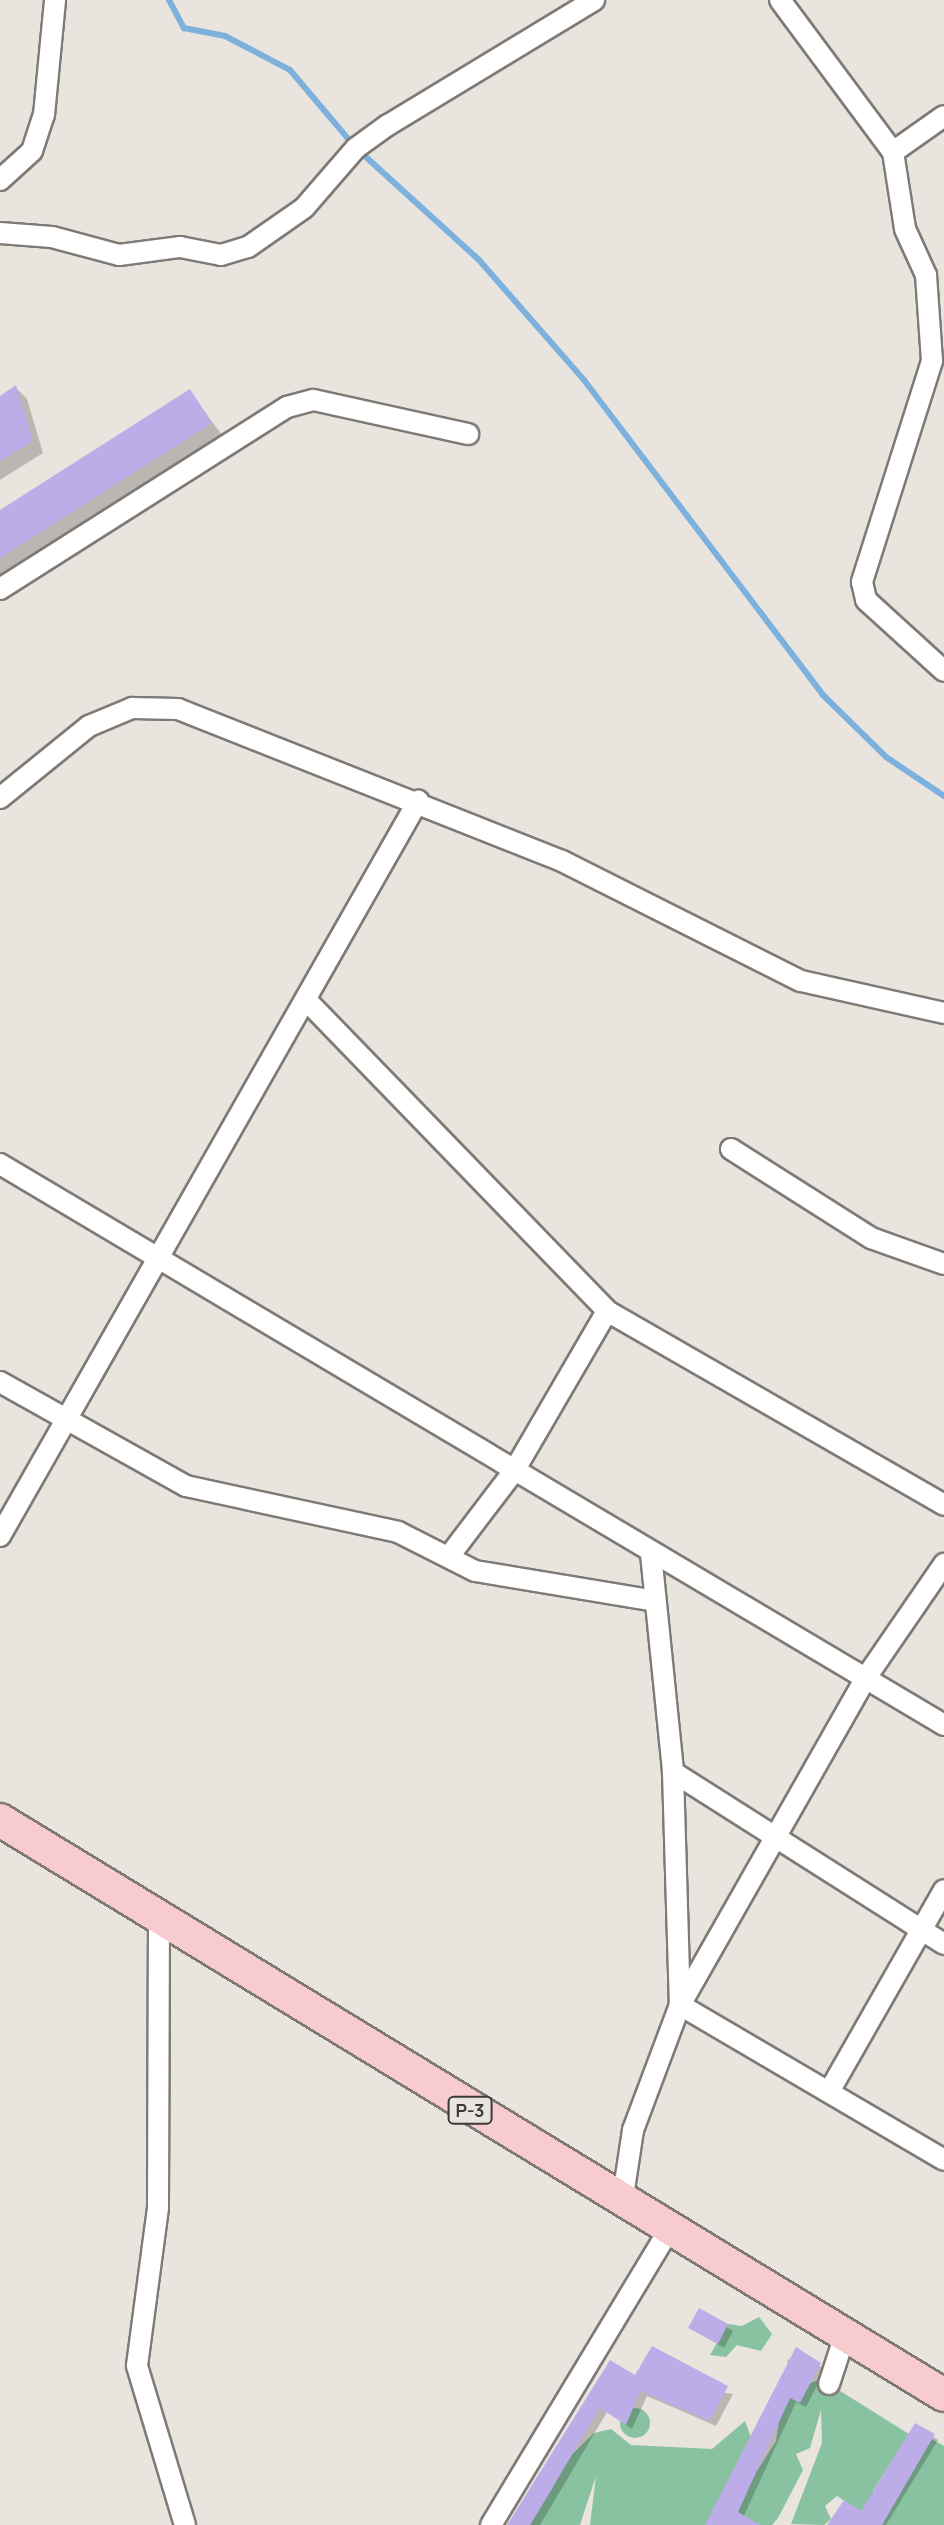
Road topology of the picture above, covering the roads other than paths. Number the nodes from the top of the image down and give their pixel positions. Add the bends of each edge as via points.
1 (55, 0) edge
2 (594, 0) edge
3 (780, 0) edge
4 (944, 116) edge
5 (893, 152) junction
6 (0, 180) edge
7 (0, 233) edge
8 (936, 321) edge
9 (938, 369) edge
10 (468, 434) dead end
11 (0, 589) edge
12 (944, 671) edge
13 (0, 798) edge
14 (418, 801) junction
15 (309, 1003) junction
16 (944, 1013) edge
17 (731, 1149) dead end
18 (0, 1164) edge
19 (158, 1260) junction
20 (944, 1264) edge
21 (607, 1311) junction
22 (0, 1382) edge
23 (67, 1422) junction
24 (514, 1471) junction
25 (944, 1505) edge
26 (0, 1536) edge
27 (651, 1554) junction
28 (450, 1555) junction
29 (944, 1564) edge
30 (651, 1600) junction
31 (865, 1679) junction
32 (944, 1725) edge
33 (673, 1772) junction
34 (0, 1820) edge
35 (772, 1839) junction
36 (944, 1890) edge
37 (159, 1915) junction
38 (921, 1929) junction
39 (944, 1944) edge
40 (680, 2005) junction
41 (830, 2090) junction
42 (944, 2160) edge
43 (622, 2203) junction
44 (669, 2230) junction
45 (845, 2335) junction
46 (829, 2384) dead end
47 (944, 2395) edge
48 (185, 2525) edge
49 (491, 2525) edge

1 - 6 street via 44,115 32,151
2 - 7 street via 388,125 356,148 304,208 248,247 221,255 180,247 119,255 52,237
3 - 5 street
4 - 5 street
5 - 8 street via 905,229 926,275
8 - 9 street
9 - 12 street via 862,582 866,600
10 - 11 street via 313,400 287,407
13 - 14 street via 89,726 132,708 178,709
14 - 15 street
14 - 16 street via 576,867 801,981
15 - 19 street
15 - 21 street
17 - 20 street via 871,1238
18 - 19 street
19 - 23 street
19 - 24 street
21 - 24 street
21 - 25 street
22 - 23 street
23 - 26 street
23 - 28 street via 186,1486 398,1532
24 - 27 street
24 - 28 street
27 - 30 street
27 - 31 street
28 - 30 street via 475,1571
29 - 31 street
30 - 33 street
31 - 32 street
31 - 35 street
33 - 35 street
33 - 40 street
34 - 37 highway, P-3
35 - 38 street
35 - 40 street
36 - 38 street
37 - 43 highway, P-3
37 - 48 street via 158,2208 137,2366
38 - 39 street
38 - 41 street
40 - 41 street
40 - 43 street via 633,2130
41 - 42 street
43 - 44 highway, P-3
44 - 45 highway, P-3
44 - 49 street
45 - 46 street
45 - 47 highway, P-3

